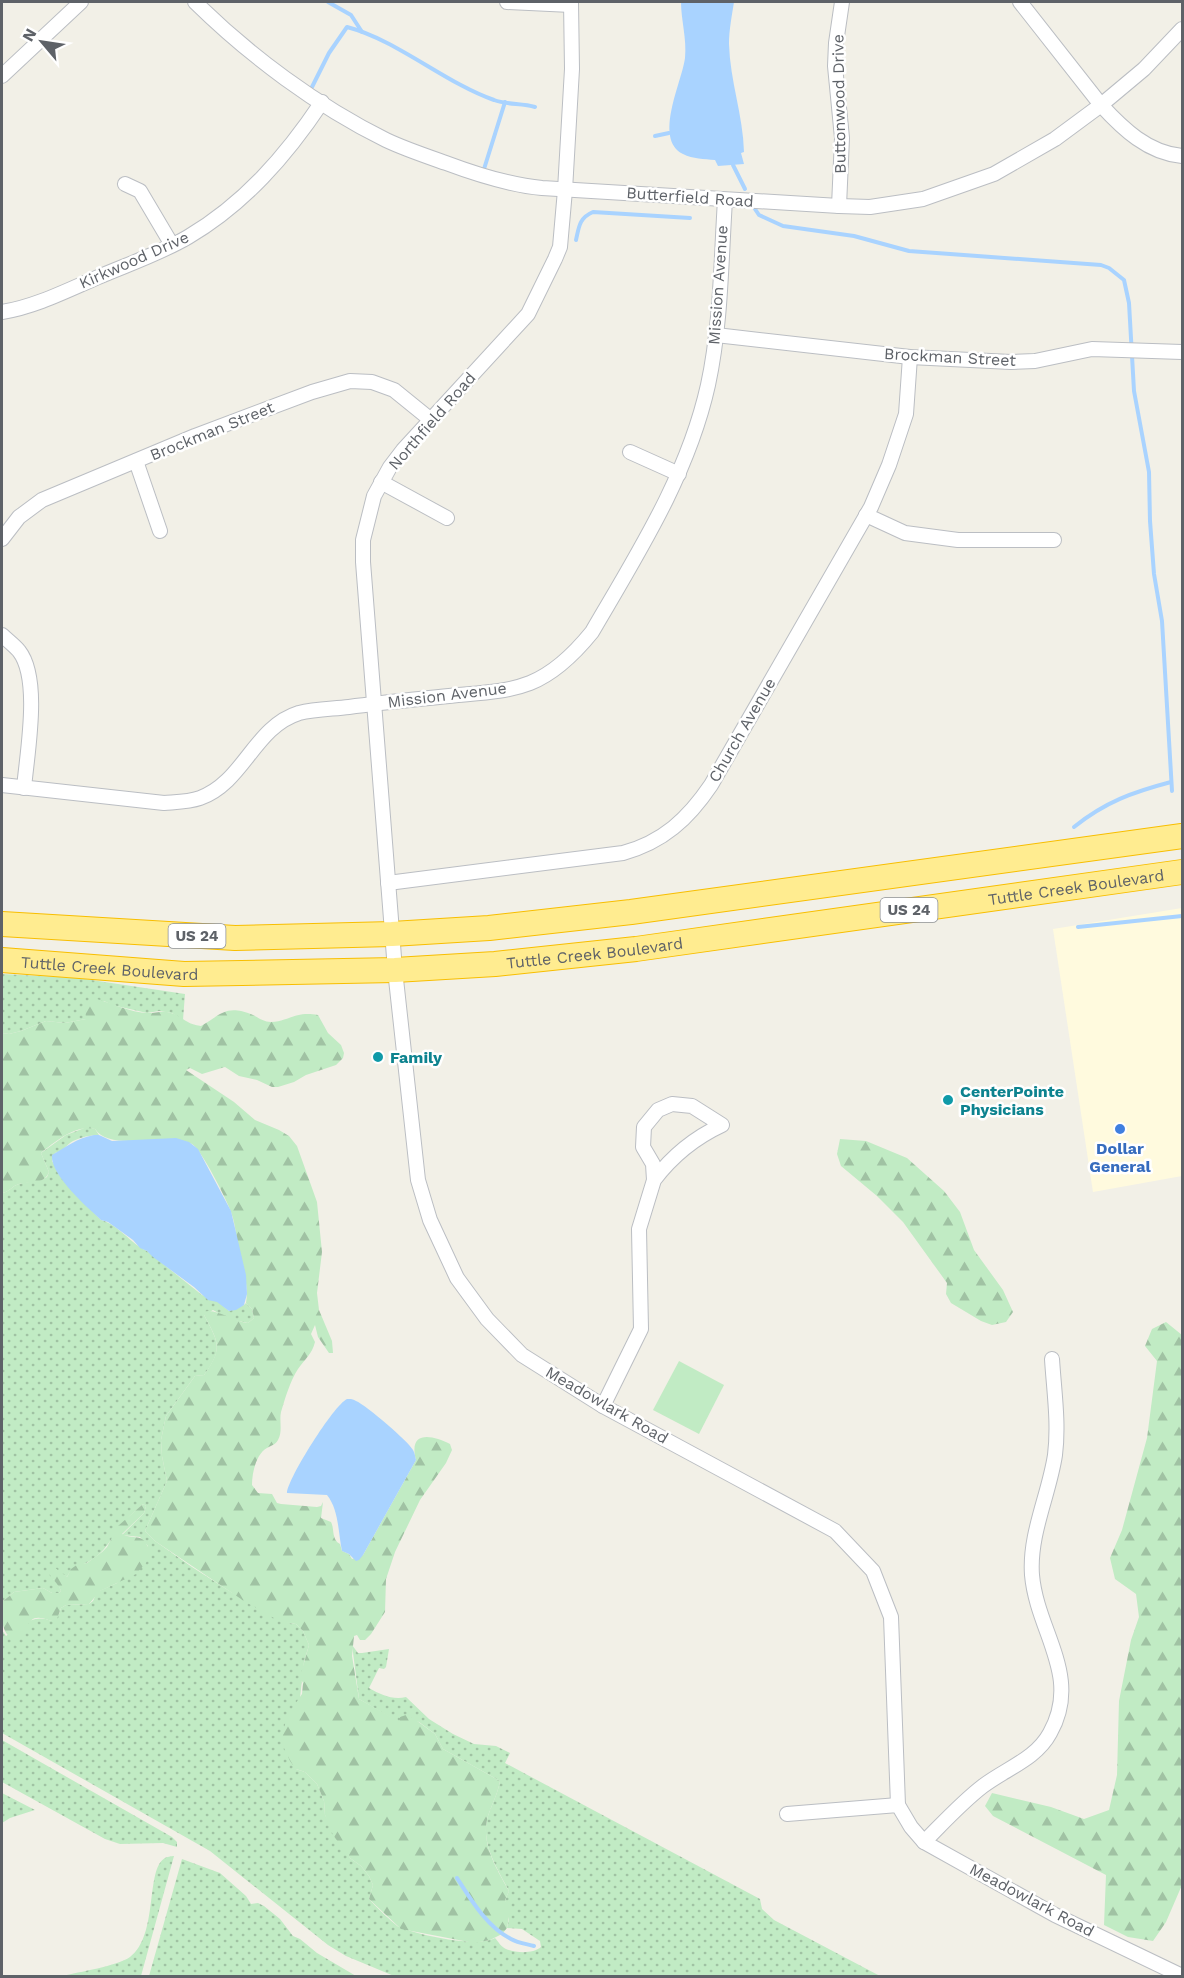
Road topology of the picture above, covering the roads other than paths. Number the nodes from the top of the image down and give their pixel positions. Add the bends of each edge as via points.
1 (81, 2) edge
2 (195, 2) edge
3 (507, 2) edge
4 (842, 2) edge
5 (1020, 2) edge
6 (571, 3) edge
7 (1182, 29) edge
8 (2, 76) edge
9 (322, 102) junction
10 (1101, 105) junction
11 (1182, 156) edge
12 (125, 184) dead end
13 (565, 189) junction
14 (725, 200) junction
15 (839, 206) junction
16 (172, 245) junction
17 (2, 312) edge
18 (716, 335) junction
19 (1182, 352) edge
20 (910, 357) junction
21 (430, 420) junction
22 (630, 452) dead end
23 (136, 461) junction
24 (679, 474) junction
25 (381, 482) junction
26 (866, 515) junction
27 (447, 518) dead end
28 (160, 531) dead end
29 (2, 539) edge
30 (1054, 540) dead end
31 (2, 635) edge
32 (373, 704) junction
33 (2, 785) edge
34 (24, 788) junction
35 (1182, 836) edge
36 (1182, 872) edge
37 (388, 883) junction
38 (2, 924) edge
39 (392, 934) junction
40 (2, 960) edge
41 (395, 970) junction
42 (654, 1180) junction
43 (1052, 1359) dead end
44 (603, 1406) junction
45 (898, 1805) junction
46 (787, 1814) dead end
47 (924, 1842) junction
48 (1182, 1977) edge

1 - 8 street
2 - 9 street, Butterfield Road via 256,56
3 - 6 street
4 - 15 street, Buttonwood Drive via 835,66 842,138
5 - 10 street
6 - 13 street, Northfield Road via 572,69
7 - 10 street, Butterfield Road via 1144,69
9 - 13 street, Butterfield Road via 386,140 453,166 519,186
9 - 16 street, Kirkwood Drive via 256,186 233,206
10 - 11 street via 1135,137 1151,147
10 - 15 street, Butterfield Road via 1055,139 994,174 923,199 870,207
12 - 16 street via 140,191
13 - 14 street, Butterfield Road
13 - 21 street, Northfield Road via 560,247 528,314
14 - 15 street, Butterfield Road
14 - 18 street, Mission Avenue
16 - 17 street, Kirkwood Drive via 57,294
18 - 20 street, Brockman Street
18 - 24 street, Mission Avenue via 708,385
19 - 20 street, Brockman Street via 1092,348 1035,361
20 - 26 street, Church Avenue via 906,414
21 - 23 street, Brockman Street via 394,390 372,382 350,381 312,392
21 - 25 street, Northfield Road
22 - 24 street
23 - 28 street
23 - 29 street, Brockman Street via 42,500 18,517
24 - 32 street, Mission Avenue via 592,632 557,667 530,683 499,691
25 - 27 street
25 - 32 street, Northfield Road via 363,540
26 - 30 street via 905,533 958,540
26 - 37 street, Church Avenue via 698,806 663,836 623,853
31 - 34 street via 20,652 31,679
32 - 34 street, Mission Avenue via 311,711 283,720 223,786 189,801 164,803
32 - 37 street, Northfield Road
33 - 34 street, Mission Avenue
35 - 39 highway, Tuttle Creek Boulevard / US 24 via 630,912
36 - 41 highway, Tuttle Creek Boulevard / US 24 via 636,949
37 - 39 street, Northfield Road
38 - 39 highway, Tuttle Creek Boulevard / US 24 via 235,938
39 - 41 street, Meadowlark Road
40 - 41 highway, Tuttle Creek Boulevard / US 24 via 184,974
41 - 44 street, Meadowlark Road via 418,1180 430,1220 458,1278 488,1319 522,1355
42 - 42 street via 652,1164 642,1148 644,1127 658,1110 682,1104 700,1110 722,1125 686,1147
42 - 44 street via 639,1229 641,1329
43 - 47 street via 1056,1437 1032,1553 1032,1574 1062,1679 1057,1717 1041,1747 982,1786
44 - 45 street, Meadowlark Road via 836,1531 873,1571 891,1617
45 - 46 street
45 - 47 street, Meadowlark Road
47 - 48 street, Meadowlark Road via 1054,1915

